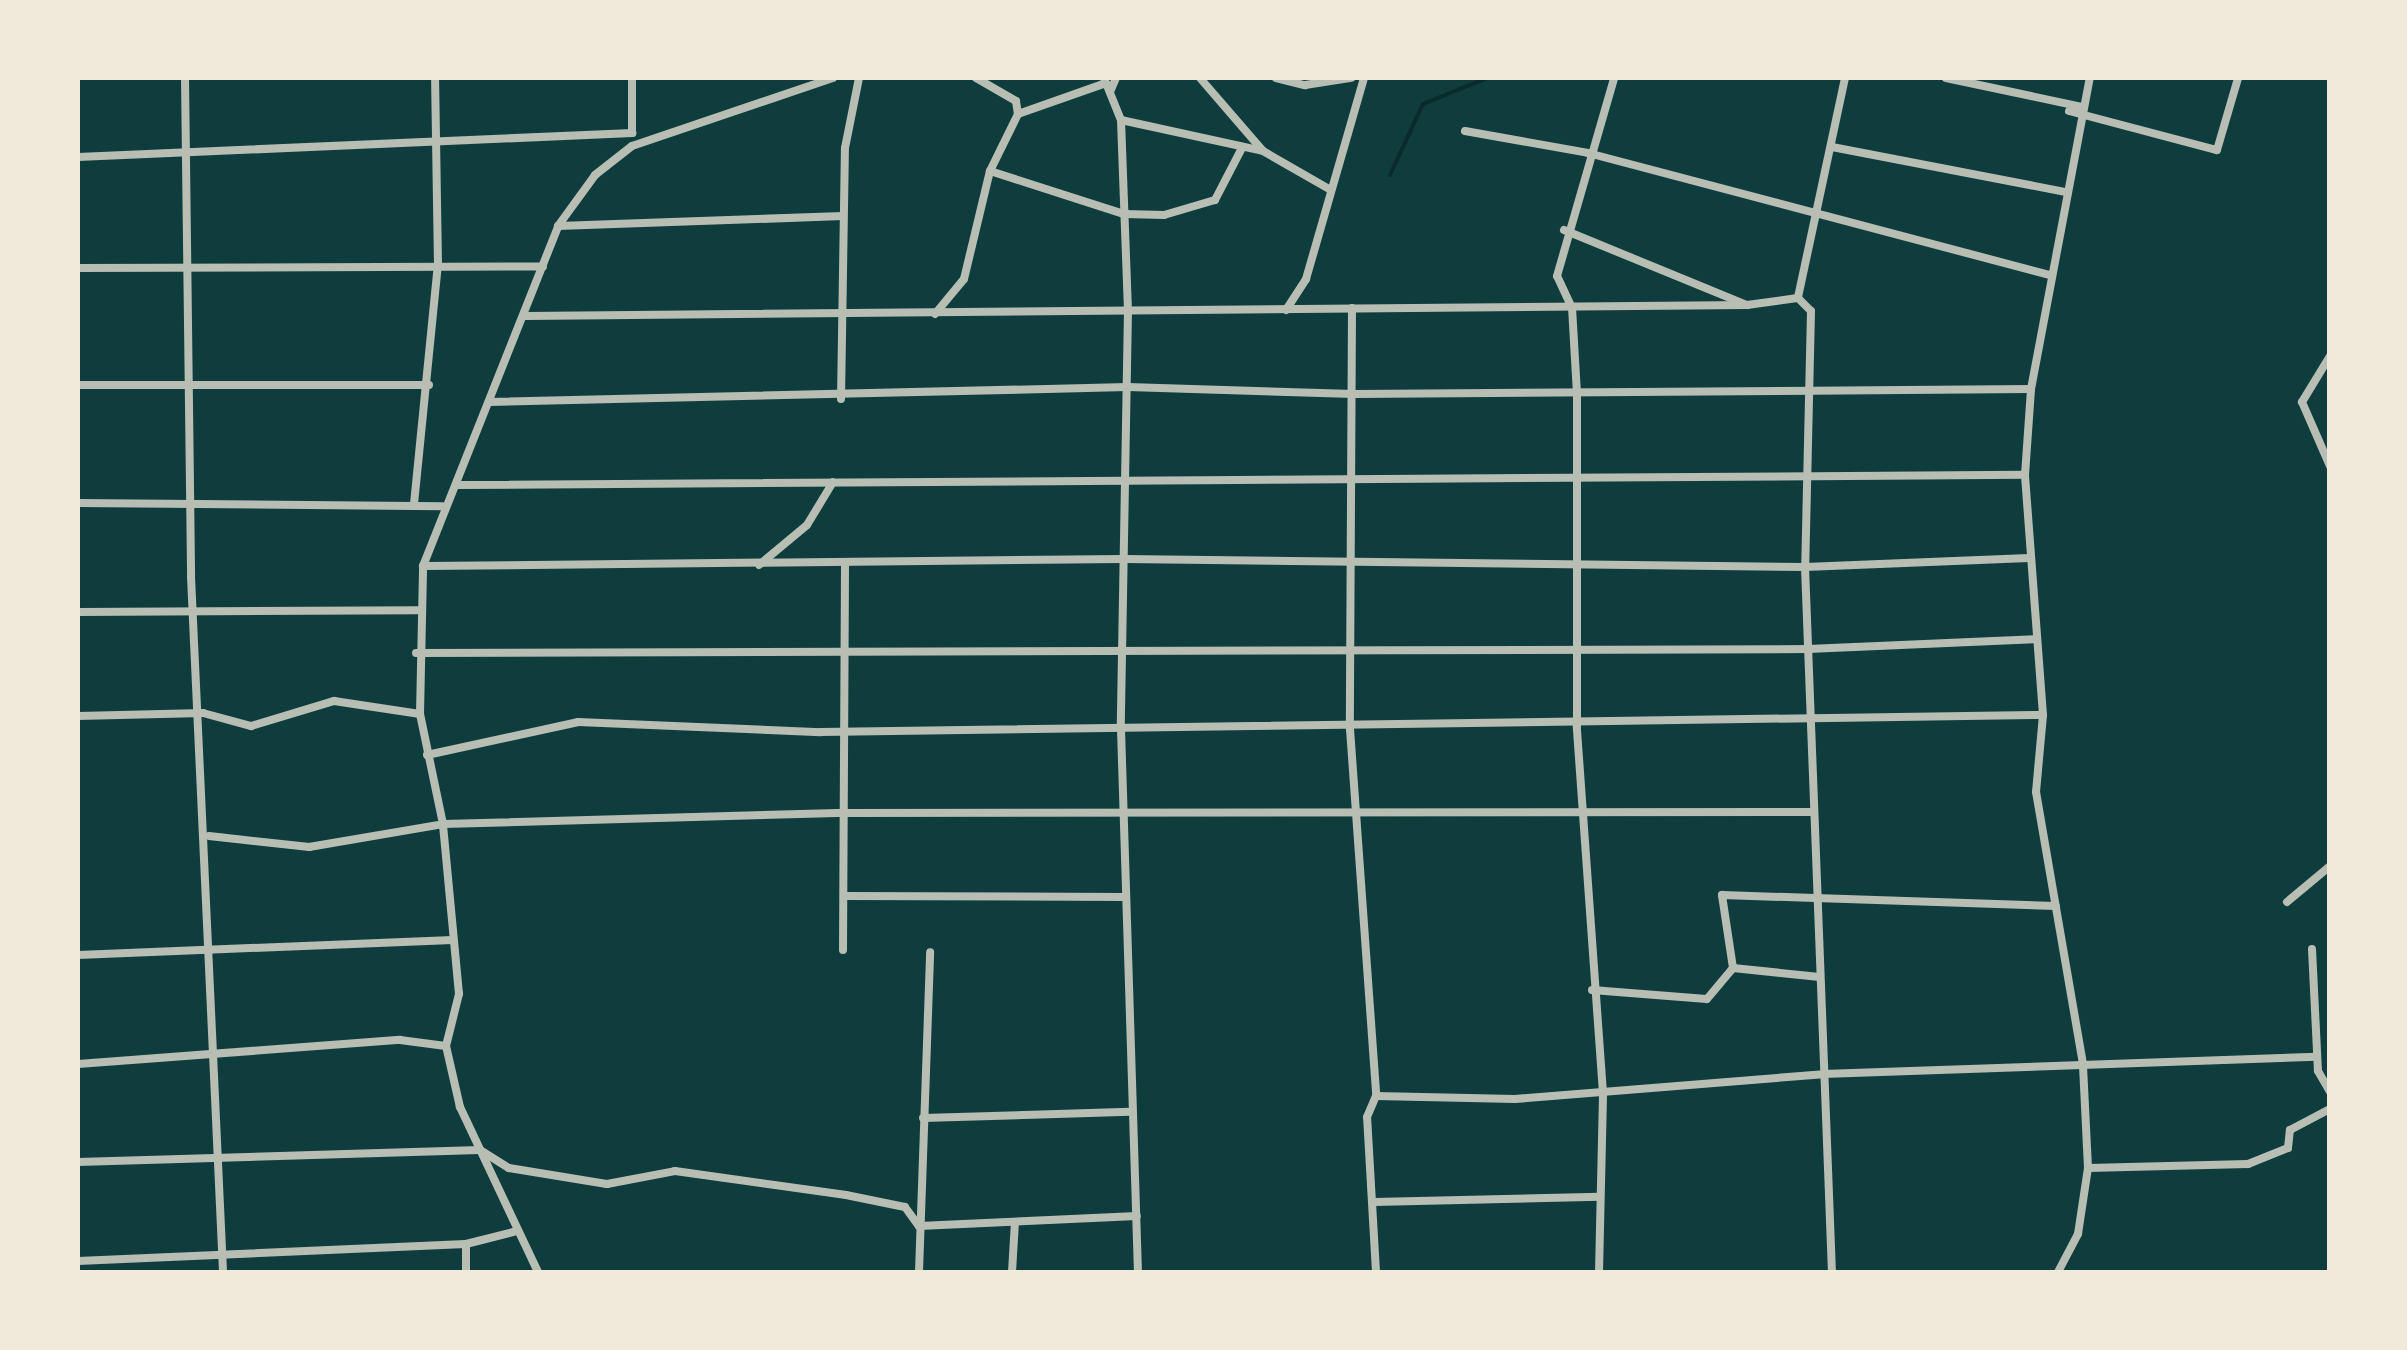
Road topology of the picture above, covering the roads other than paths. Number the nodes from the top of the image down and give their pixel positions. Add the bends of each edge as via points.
1 (185, 78) edge
2 (435, 78) edge
3 (632, 78) edge
4 (833, 78) edge
5 (859, 78) edge
6 (976, 78) edge
7 (1116, 78) edge
8 (1200, 78) edge
9 (1276, 78) edge
10 (1351, 78) edge
11 (1364, 78) edge
12 (1614, 78) edge
13 (1845, 78) edge
14 (1946, 78) edge
15 (2090, 78) edge
16 (2238, 78) edge
17 (1107, 84) edge
18 (2083, 106) junction
19 (2069, 111) dead end
20 (1018, 114) junction
21 (1121, 120) junction
22 (1465, 131) dead end
23 (632, 132) junction
24 (436, 143) junction
25 (632, 146) junction
26 (1832, 147) junction
27 (1242, 148) junction
28 (1262, 150) junction
29 (1588, 152) junction
30 (188, 156) junction
31 (78, 157) edge
32 (990, 171) junction
33 (1328, 190) junction
34 (2065, 192) junction
35 (1124, 214) junction
36 (843, 216) junction
37 (1812, 218) junction
38 (558, 226) junction
39 (1564, 230) junction
40 (438, 265) junction
41 (544, 266) junction
42 (78, 268) edge
43 (184, 268) junction
44 (2050, 274) junction
45 (1798, 298) junction
46 (1746, 306) junction
47 (1352, 308) junction
48 (1572, 308) junction
49 (1128, 310) junction
50 (1286, 310) junction
51 (934, 315) junction
52 (526, 316) junction
53 (842, 316) junction
54 (2330, 356) edge
55 (78, 385) edge
56 (192, 385) junction
57 (429, 385) junction
58 (1128, 386) junction
59 (2031, 389) junction
60 (1354, 394) junction
61 (1577, 394) junction
62 (1806, 394) junction
63 (841, 398) junction
64 (490, 402) junction
65 (2330, 466) edge
66 (1807, 474) junction
67 (2025, 475) junction
68 (1352, 478) junction
69 (1572, 478) junction
70 (833, 482) junction
71 (1121, 482) junction
72 (457, 485) junction
73 (192, 502) junction
74 (78, 503) edge
75 (414, 504) junction
76 (442, 506) junction
77 (2029, 558) junction
78 (1124, 559) junction
79 (1576, 559) junction
80 (1352, 561) junction
81 (845, 562) junction
82 (758, 565) junction
83 (424, 566) junction
84 (1805, 567) junction
85 (416, 610) junction
86 (78, 612) edge
87 (195, 613) junction
88 (2035, 638) junction
89 (1576, 644) junction
90 (1354, 646) junction
91 (847, 649) junction
92 (1808, 649) junction
93 (1123, 650) junction
94 (416, 652) junction
95 (202, 713) junction
96 (420, 714) junction
97 (78, 716) edge
98 (2043, 716) junction
99 (1813, 720) junction
100 (1577, 726) junction
101 (1121, 728) junction
102 (1350, 729) junction
103 (427, 755) junction
104 (1580, 807) junction
105 (1354, 808) junction
106 (1814, 812) junction
107 (847, 813) junction
108 (1123, 818) junction
109 (443, 824) junction
110 (209, 836) junction
111 (2330, 866) edge
112 (844, 896) junction
113 (1126, 898) junction
114 (1817, 900) junction
115 (2287, 902) dead end
116 (2056, 906) junction
117 (453, 940) junction
118 (212, 949) junction
119 (842, 950) dead end
120 (2312, 950) dead end
121 (930, 952) dead end
122 (78, 955) edge
123 (1734, 968) junction
124 (1820, 976) junction
125 (1592, 990) junction
126 (446, 1046) junction
127 (214, 1053) junction
128 (2317, 1057) junction
129 (78, 1064) edge
130 (2083, 1064) junction
131 (1823, 1074) junction
132 (2330, 1092) edge
133 (1604, 1093) junction
134 (1376, 1096) junction
135 (2330, 1109) edge
136 (1130, 1112) junction
137 (923, 1118) junction
138 (480, 1150) junction
139 (218, 1154) junction
140 (78, 1162) edge
141 (2088, 1168) junction
142 (1600, 1197) junction
143 (1374, 1202) junction
144 (1136, 1216) junction
145 (1014, 1222) junction
146 (919, 1226) junction
147 (517, 1230) junction
148 (466, 1244) junction
149 (224, 1256) junction
150 (78, 1261) edge
151 (224, 1272) edge
152 (466, 1272) edge
153 (538, 1272) edge
154 (920, 1272) edge
155 (1012, 1272) edge
156 (1138, 1272) edge
157 (1376, 1272) edge
158 (1599, 1272) edge
159 (1832, 1272) edge
160 (2058, 1272) edge

1 - 30 street
2 - 24 street
3 - 23 street
4 - 25 street
5 - 36 street
6 - 20 street via 1016,101
7 - 17 street
8 - 28 street
9 - 10 street via 1305,85
11 - 33 street
12 - 29 street
13 - 26 street
14 - 18 street
15 - 18 street
16 - 19 street via 2217,150
17 - 20 street
17 - 21 street
18 - 34 street
20 - 32 street
21 - 27 street
21 - 35 street
22 - 29 street
23 - 24 street
23 - 25 street
24 - 30 street
24 - 40 street
25 - 38 street via 595,175
26 - 34 street
26 - 37 street
27 - 28 street
27 - 35 street via 1215,200 1191,212
28 - 33 street
29 - 37 street
29 - 39 street
30 - 31 street
30 - 43 street
32 - 35 street
32 - 51 street via 964,279
33 - 50 street via 1306,279
34 - 44 street
35 - 49 street
36 - 38 street
36 - 53 street
37 - 44 street
37 - 45 street
38 - 41 street
39 - 46 street
39 - 48 street via 1557,276
40 - 41 street
40 - 43 street
40 - 57 street
41 - 52 street
42 - 43 street
43 - 56 street
44 - 59 street
45 - 46 street
45 - 62 street via 1812,312
46 - 48 street
47 - 48 street
47 - 50 street
47 - 60 street
48 - 61 street
49 - 50 street
49 - 51 street
49 - 58 street
51 - 53 street
52 - 53 street
52 - 64 street
53 - 63 street
54 - 65 street via 2302,402
55 - 56 street
56 - 57 street
56 - 73 street
57 - 75 street
58 - 60 street
58 - 63 street
58 - 71 street
59 - 62 street
59 - 67 street
60 - 61 street
60 - 68 street
61 - 62 street
61 - 69 street
62 - 66 street
63 - 64 street
64 - 72 street
66 - 67 street
66 - 69 street
66 - 84 street
67 - 77 street
68 - 69 street
68 - 71 street
68 - 80 street
69 - 79 street
70 - 71 street
70 - 72 street
70 - 82 street via 806,525
71 - 78 street
72 - 76 street
73 - 74 street
73 - 75 street
73 - 87 street
75 - 76 street
76 - 83 street
77 - 84 street
77 - 88 street
78 - 80 street
78 - 81 street
78 - 93 street
79 - 80 street
79 - 84 street
79 - 89 street
80 - 90 street
81 - 82 street
81 - 91 street
82 - 83 street
83 - 85 street
84 - 92 street
85 - 87 street
85 - 94 street
86 - 87 street
87 - 95 street
88 - 92 street
88 - 98 street
89 - 90 street
89 - 92 street
89 - 100 street
90 - 93 street
90 - 102 street
91 - 93 street
91 - 94 street
91 - 107 street
92 - 99 street
93 - 101 street
94 - 96 street
95 - 96 street via 237,726 323,702
95 - 97 street
95 - 110 street
96 - 103 street
98 - 99 street
98 - 116 street via 2036,792
99 - 100 street
99 - 106 street
100 - 102 street
100 - 104 street
101 - 102 street
101 - 103 street via 821,732 578,722
101 - 108 street
102 - 105 street
103 - 109 street
104 - 105 street
104 - 106 street
104 - 125 street
105 - 108 street
105 - 134 street
106 - 114 street
107 - 108 street
107 - 109 street
107 - 112 street
108 - 113 street
109 - 110 street via 309,847
109 - 117 street
110 - 118 street
111 - 115 street
112 - 113 street
112 - 119 street
113 - 136 street
114 - 116 street
114 - 123 street via 1722,895
114 - 124 street
116 - 130 street
117 - 118 street
117 - 126 street via 459,994
118 - 122 street
118 - 127 street
120 - 128 street
121 - 137 street
123 - 124 street
123 - 125 street via 1707,999
124 - 131 street
125 - 133 street
126 - 127 street via 430,1038
126 - 138 street
127 - 129 street
127 - 139 street
128 - 130 street
128 - 132 street
130 - 131 street
130 - 141 street
131 - 133 street
131 - 159 street
133 - 134 street via 1396,1103
133 - 142 street
134 - 143 street via 1367,1117
135 - 141 street via 2290,1130 2288,1148 2248,1164
136 - 137 street
136 - 144 street
137 - 146 street
138 - 139 street
138 - 146 street via 509,1168 608,1184 676,1171 846,1195 905,1207
138 - 147 street
139 - 140 street
139 - 149 street
141 - 160 street via 2078,1234
142 - 143 street
142 - 158 street
143 - 157 street
144 - 145 street
144 - 156 street
145 - 146 street
145 - 155 street
146 - 154 street
147 - 148 street
147 - 153 street
148 - 149 street
148 - 152 street
149 - 150 street
149 - 151 street

